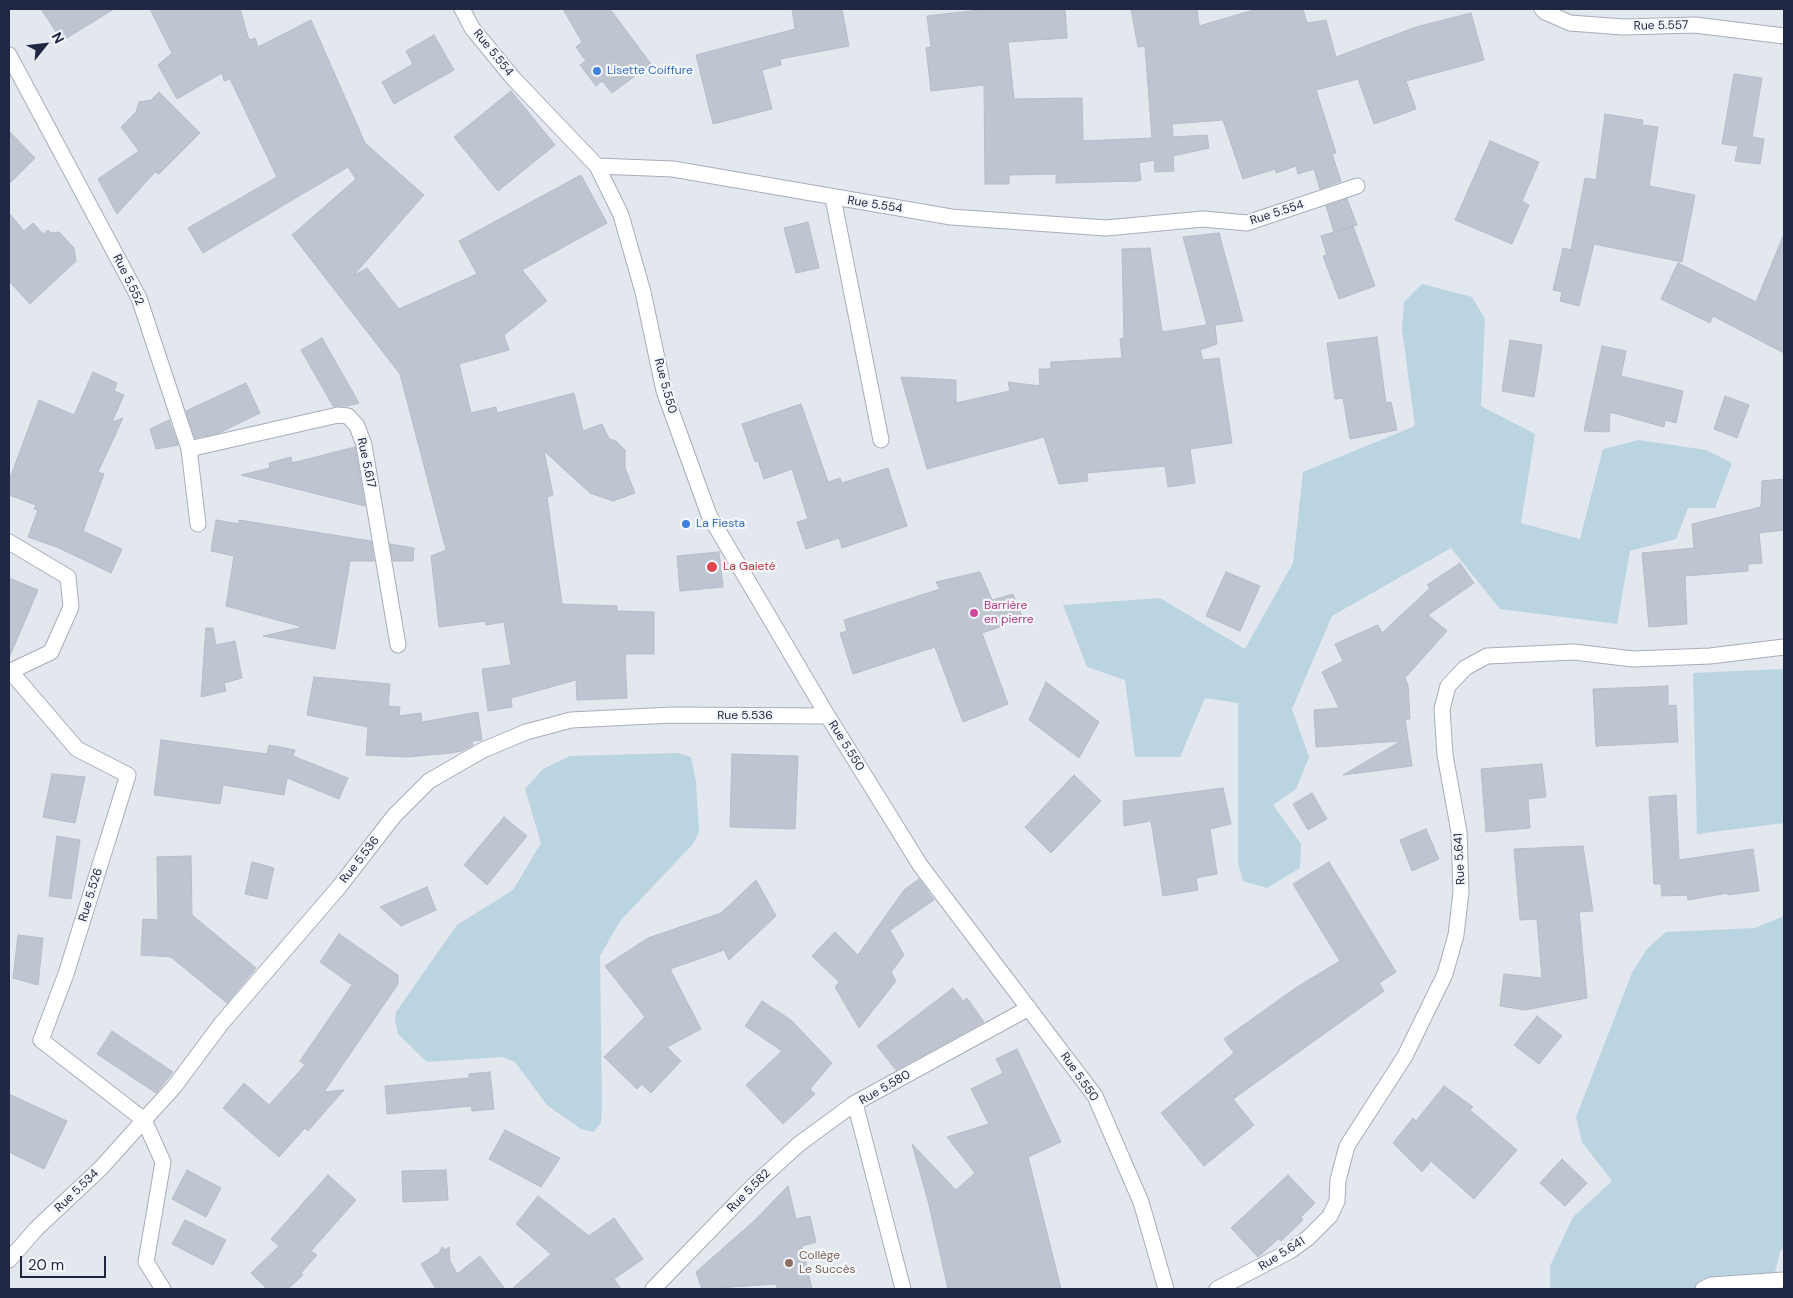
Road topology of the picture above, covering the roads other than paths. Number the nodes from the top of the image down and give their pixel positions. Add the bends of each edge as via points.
1 (462, 9) edge
2 (1542, 9) edge
3 (1784, 36) edge
4 (9, 55) edge
5 (597, 166) junction
6 (1357, 186) dead end
7 (833, 198) junction
8 (881, 440) dead end
9 (189, 449) junction
10 (198, 524) dead end
11 (9, 542) edge
12 (398, 645) dead end
13 (1784, 647) edge
14 (10, 672) edge
15 (827, 716) junction
16 (1028, 1008) junction
17 (855, 1103) junction
18 (144, 1120) junction
19 (9, 1260) edge
20 (1784, 1280) edge
21 (163, 1289) edge
22 (653, 1289) edge
23 (903, 1289) edge
24 (1166, 1289) edge
25 (1217, 1289) edge
26 (1704, 1289) edge

1 - 5 street, Rue 5.554 via 472,28 513,78
2 - 3 street, Rue 5.557 via 1570,23 1623,27 1696,25
4 - 9 street, Rue 5.552 via 139,298
5 - 7 street, Rue 5.554 via 673,170
5 - 15 street, Rue 5.550 via 621,215 643,292 664,392 709,515
6 - 7 street, Rue 5.554 via 1247,223 1203,218 1106,228 951,217
7 - 8 street
9 - 10 street, Rue 5.552
9 - 12 street, Rue 5.617 via 338,415 348,416 357,426 364,445
11 - 14 street via 68,577 71,607 51,652
13 - 25 street, Rue 5.641 via 1710,656 1634,659 1574,652 1487,656 1465,668 1448,686 1442,708 1445,755 1459,832 1461,892 1456,935 1445,974 1405,1056 1347,1146 1338,1180 1337,1201 1330,1216 1290,1251
14 - 18 street, Rue 5.526 via 77,749 128,775 66,974 41,1040
15 - 16 street, Rue 5.550 via 920,865
15 - 18 street, Rue 5.536 via 672,715 570,720 483,750 429,781 394,816 339,887 221,1024 174,1087
16 - 17 street, Rue 5.580
16 - 24 street, Rue 5.550 via 1095,1096 1140,1202
17 - 22 street, Rue 5.582 via 799,1144 755,1184
17 - 23 street, Rue 5.580
18 - 19 street, Rue 5.534
18 - 21 street via 162,1162 146,1262
20 - 26 street via 1711,1285

